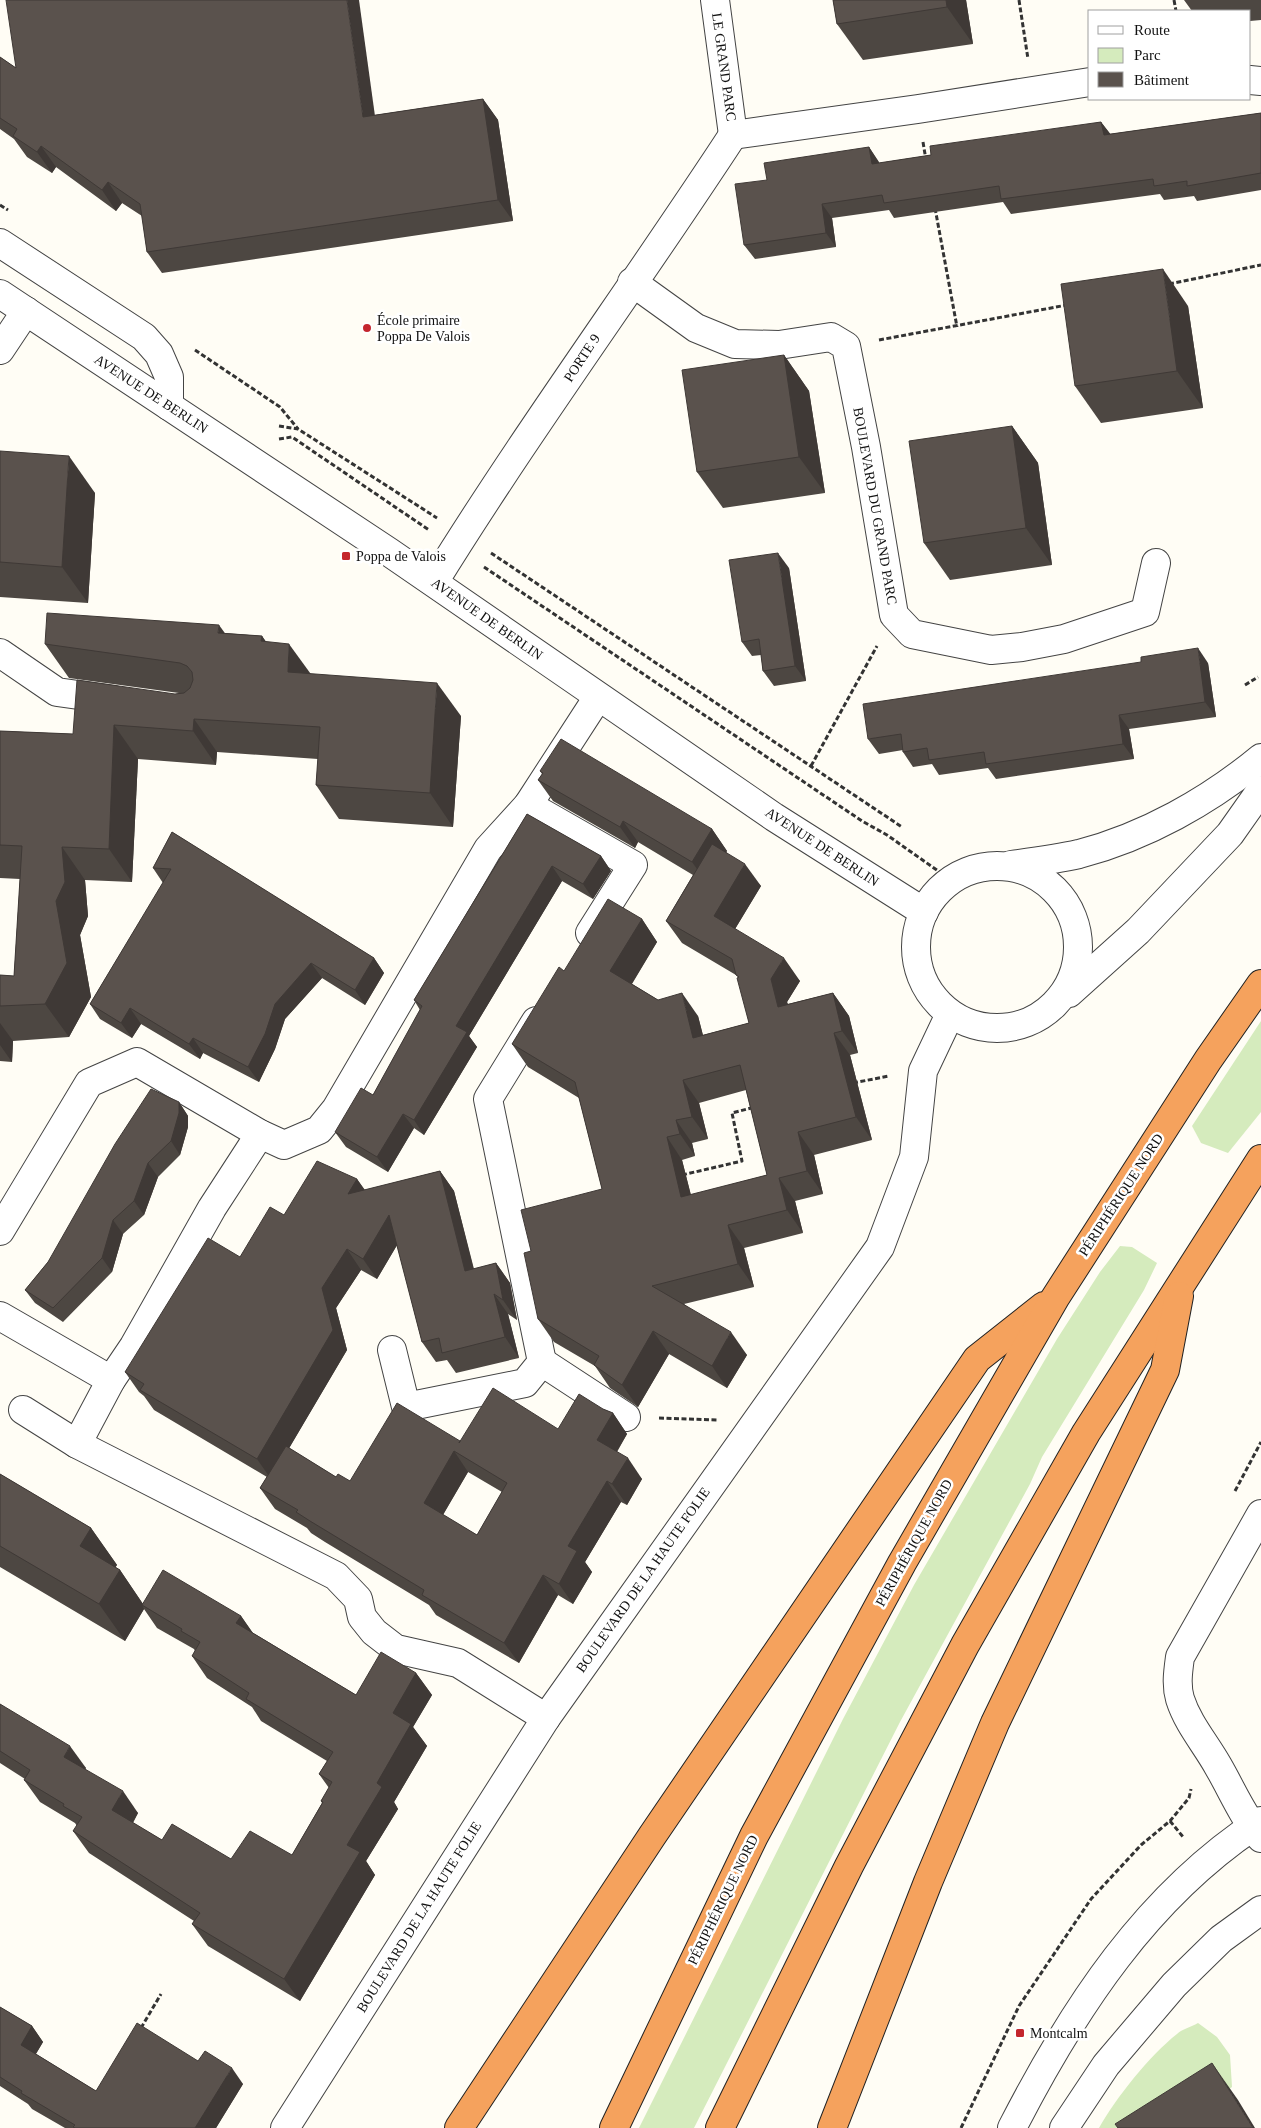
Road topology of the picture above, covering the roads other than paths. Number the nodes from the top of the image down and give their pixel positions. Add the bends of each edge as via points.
1 (715, 0) edge
2 (1088, 82) edge
3 (733, 135) junction
4 (0, 243) edge
5 (632, 282) junction
6 (0, 294) edge
7 (26, 311) junction
8 (0, 350) edge
9 (169, 406) junction
10 (1156, 563) dead end
11 (434, 582) junction
12 (0, 653) edge
13 (598, 697) junction
14 (134, 703) edge
15 (1261, 758) edge
16 (1261, 790) edge
17 (528, 805) junction
18 (1005, 866) junction
19 (924, 912) junction
20 (576, 957) edge
21 (1261, 984) edge
22 (550, 999) edge
23 (1049, 1010) junction
24 (950, 1014) junction
25 (260, 1134) junction
26 (1261, 1159) edge
27 (0, 1231) edge
28 (1181, 1282) junction
29 (1055, 1298) junction
30 (0, 1316) edge
31 (392, 1350) dead end
32 (542, 1362) junction
33 (111, 1380) junction
34 (23, 1410) dead end
35 (626, 1417) road end
36 (77, 1444) junction
37 (1261, 1514) edge
38 (546, 1718) junction
39 (1258, 1829) edge
40 (1261, 1910) edge
41 (285, 2128) edge
42 (459, 2128) edge
43 (614, 2128) edge
44 (720, 2128) edge
45 (832, 2128) edge
46 (1012, 2128) edge
47 (1064, 2128) edge

1 - 3 street, LE GRAND PARC
2 - 3 street
3 - 5 street, PORTE 9
4 - 9 street via 144,337 159,354 170,377
5 - 10 street, BOULEVARD DU GRAND PARC via 696,328 736,344 779,345 831,338 846,346 894,615 912,634 991,650 1064,639 1145,612
5 - 11 street, PORTE 9
6 - 7 street, AVENUE DE BERLIN
7 - 8 street
7 - 9 street, AVENUE DE BERLIN
9 - 11 street, AVENUE DE BERLIN
11 - 13 street, AVENUE DE BERLIN
12 - 14 street via 57,692
13 - 17 street
13 - 19 street, AVENUE DE BERLIN via 774,817
15 - 18 street via 1238,778 1203,800 1128,838 1079,854
16 - 23 street via 1230,834 1138,931
17 - 20 street via 633,865
17 - 25 street via 488,849 336,1109 319,1130 284,1145
18 - 19 street via 986,866 951,880 935,894
18 - 23 street via 1030,873 1052,887 1072,915 1079,949 1077,967 1071,983
19 - 24 street via 918,930 918,968 936,1002
21 - 29 highway, PÉRIPHÉRIQUE NORD via 1208,1060
22 - 32 street via 488,1099
23 - 24 street via 1035,1020 1002,1029 967,1023
24 - 38 street, BOULEVARD DE LA HAUTE FOLIE via 923,1071 914,1157 880,1248
25 - 27 street via 137,1062 89,1084
25 - 33 street via 212,1208 134,1346
26 - 28 highway
28 - 44 highway via 1086,1433 965,1645 849,1866
28 - 45 highway via 1165,1370 995,1723 928,1882
29 - 42 highway via 978,1359 652,1836
29 - 43 highway, PÉRIPHÉRIQUE NORD via 902,1563 754,1836
30 - 33 street
31 - 32 street via 406,1407 525,1383
32 - 35 street
33 - 36 street
34 - 36 street
36 - 38 street via 336,1576 358,1600 362,1616 374,1632 396,1650 458,1663
37 - 39 street via 1180,1657 1177,1679 1184,1712
38 - 41 street, BOULEVARD DE LA HAUTE FOLIE
39 - 46 street via 1181,1884 1132,1936 1082,2005 1044,2066
40 - 47 street via 1221,1939 1174,1986 1106,2064

